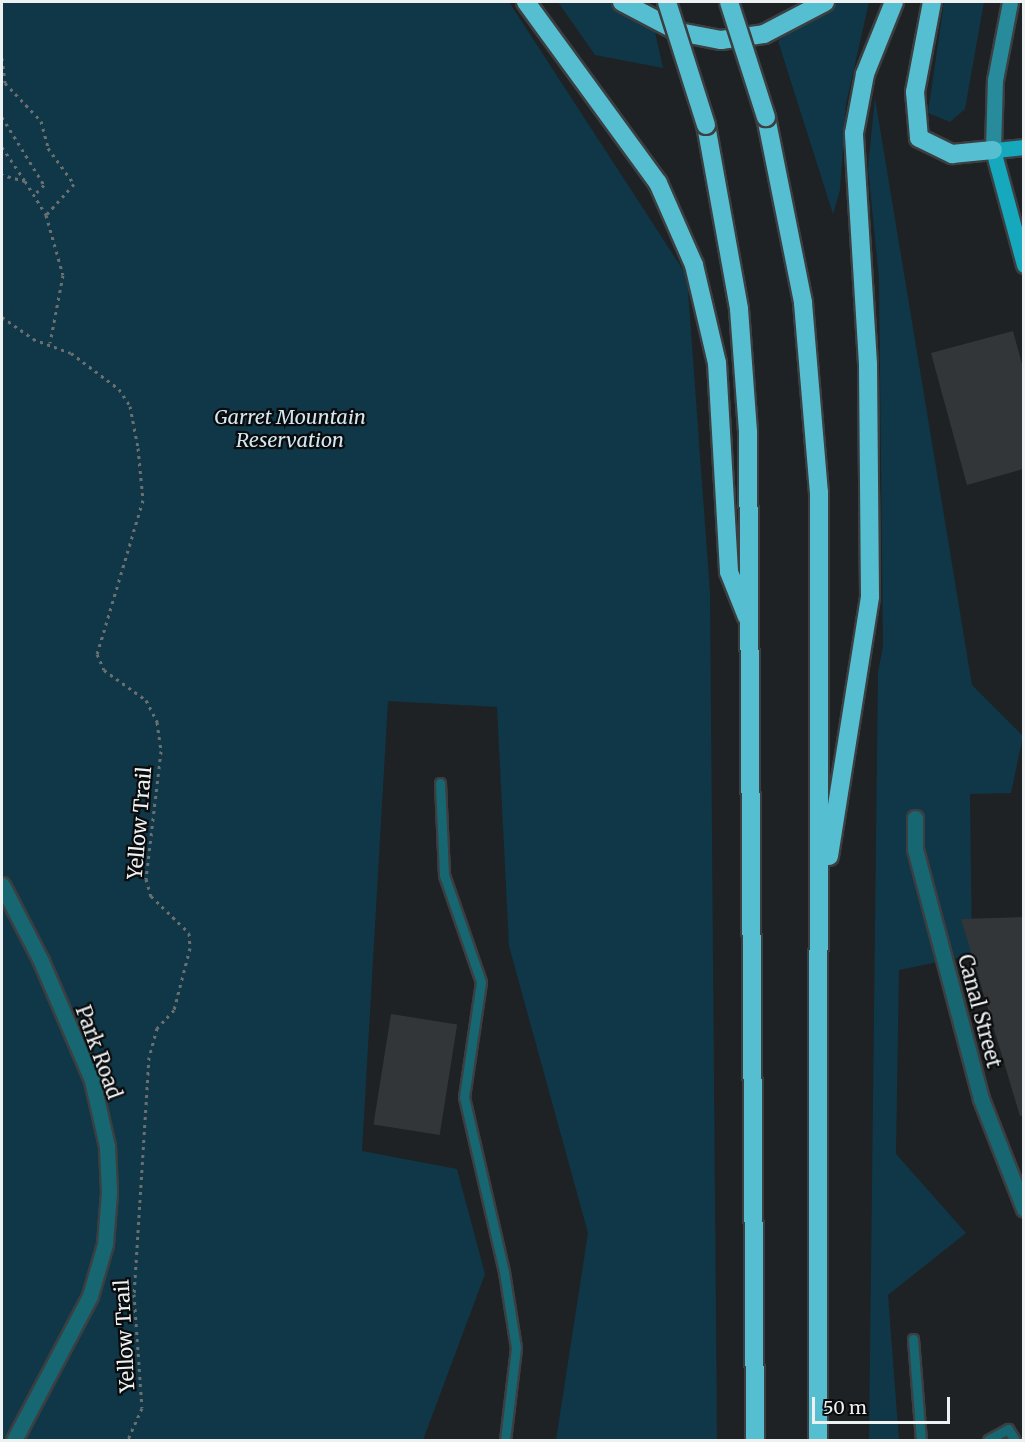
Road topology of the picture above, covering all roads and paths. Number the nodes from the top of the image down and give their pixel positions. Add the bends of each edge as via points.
1 (526, 2) edge
2 (533, 2) edge
3 (622, 2) edge
4 (667, 2) edge
5 (729, 2) edge
6 (825, 2) edge
7 (894, 2) edge
8 (932, 2) edge
9 (1010, 2) edge
10 (2, 58) edge
11 (577, 70) junction
12 (3, 83) edge
13 (2, 117) edge
14 (2, 147) edge
15 (1023, 147) edge
16 (993, 150) junction
17 (2, 175) edge
18 (25, 181) junction
19 (36, 193) junction
20 (46, 215) junction
21 (1023, 265) edge
22 (2, 317) edge
23 (50, 343) junction
24 (751, 626) junction
25 (440, 783) dead end
26 (915, 818) dead end
27 (2, 885) edge
28 (820, 903) junction
29 (1023, 1209) edge
30 (913, 1339) dead end
31 (14, 1440) edge
32 (128, 1440) edge
33 (505, 1440) edge
34 (755, 1440) edge
35 (818, 1440) edge
36 (921, 1440) edge
37 (988, 1440) edge
38 (1015, 1440) edge

1 - 11 highway
2 - 11 highway
3 - 6 highway via 679,32 721,40 764,34
4 - 24 highway, bridge via 706,125 739,309 748,433
5 - 28 highway, bridge via 766,117 794,247 816,428
7 - 28 highway via 865,74 854,133 868,364 870,596
8 - 16 highway via 915,92 919,138 952,154
9 - 16 street via 994,80
10 - 12 path
11 - 24 highway via 658,183 694,265 717,363 729,572
12 - 20 path via 41,120 48,148 74,184
13 - 19 path via 44,185
14 - 18 path
15 - 16 main road
16 - 21 main road
17 - 18 path
18 - 19 path
19 - 20 path
20 - 23 path via 63,274
22 - 23 path, Yellow Trail via 33,339
23 - 32 path, Yellow Trail via 119,389 130,406 143,500 97,654 104,670 146,700 157,722 161,751 146,879 151,896 189,933 182,986 174,1010 157,1028 149,1057 134,1293 142,1408
24 - 34 highway
25 - 33 lane via 444,876 481,982 464,1096 504,1272 516,1348
26 - 29 street, Canal Street via 915,849 981,1099
27 - 31 street, Park Road via 42,961 92,1080 107,1146 109,1192 105,1244 90,1296
28 - 35 highway
30 - 36 lane
37 - 38 lane via 1008,1429

